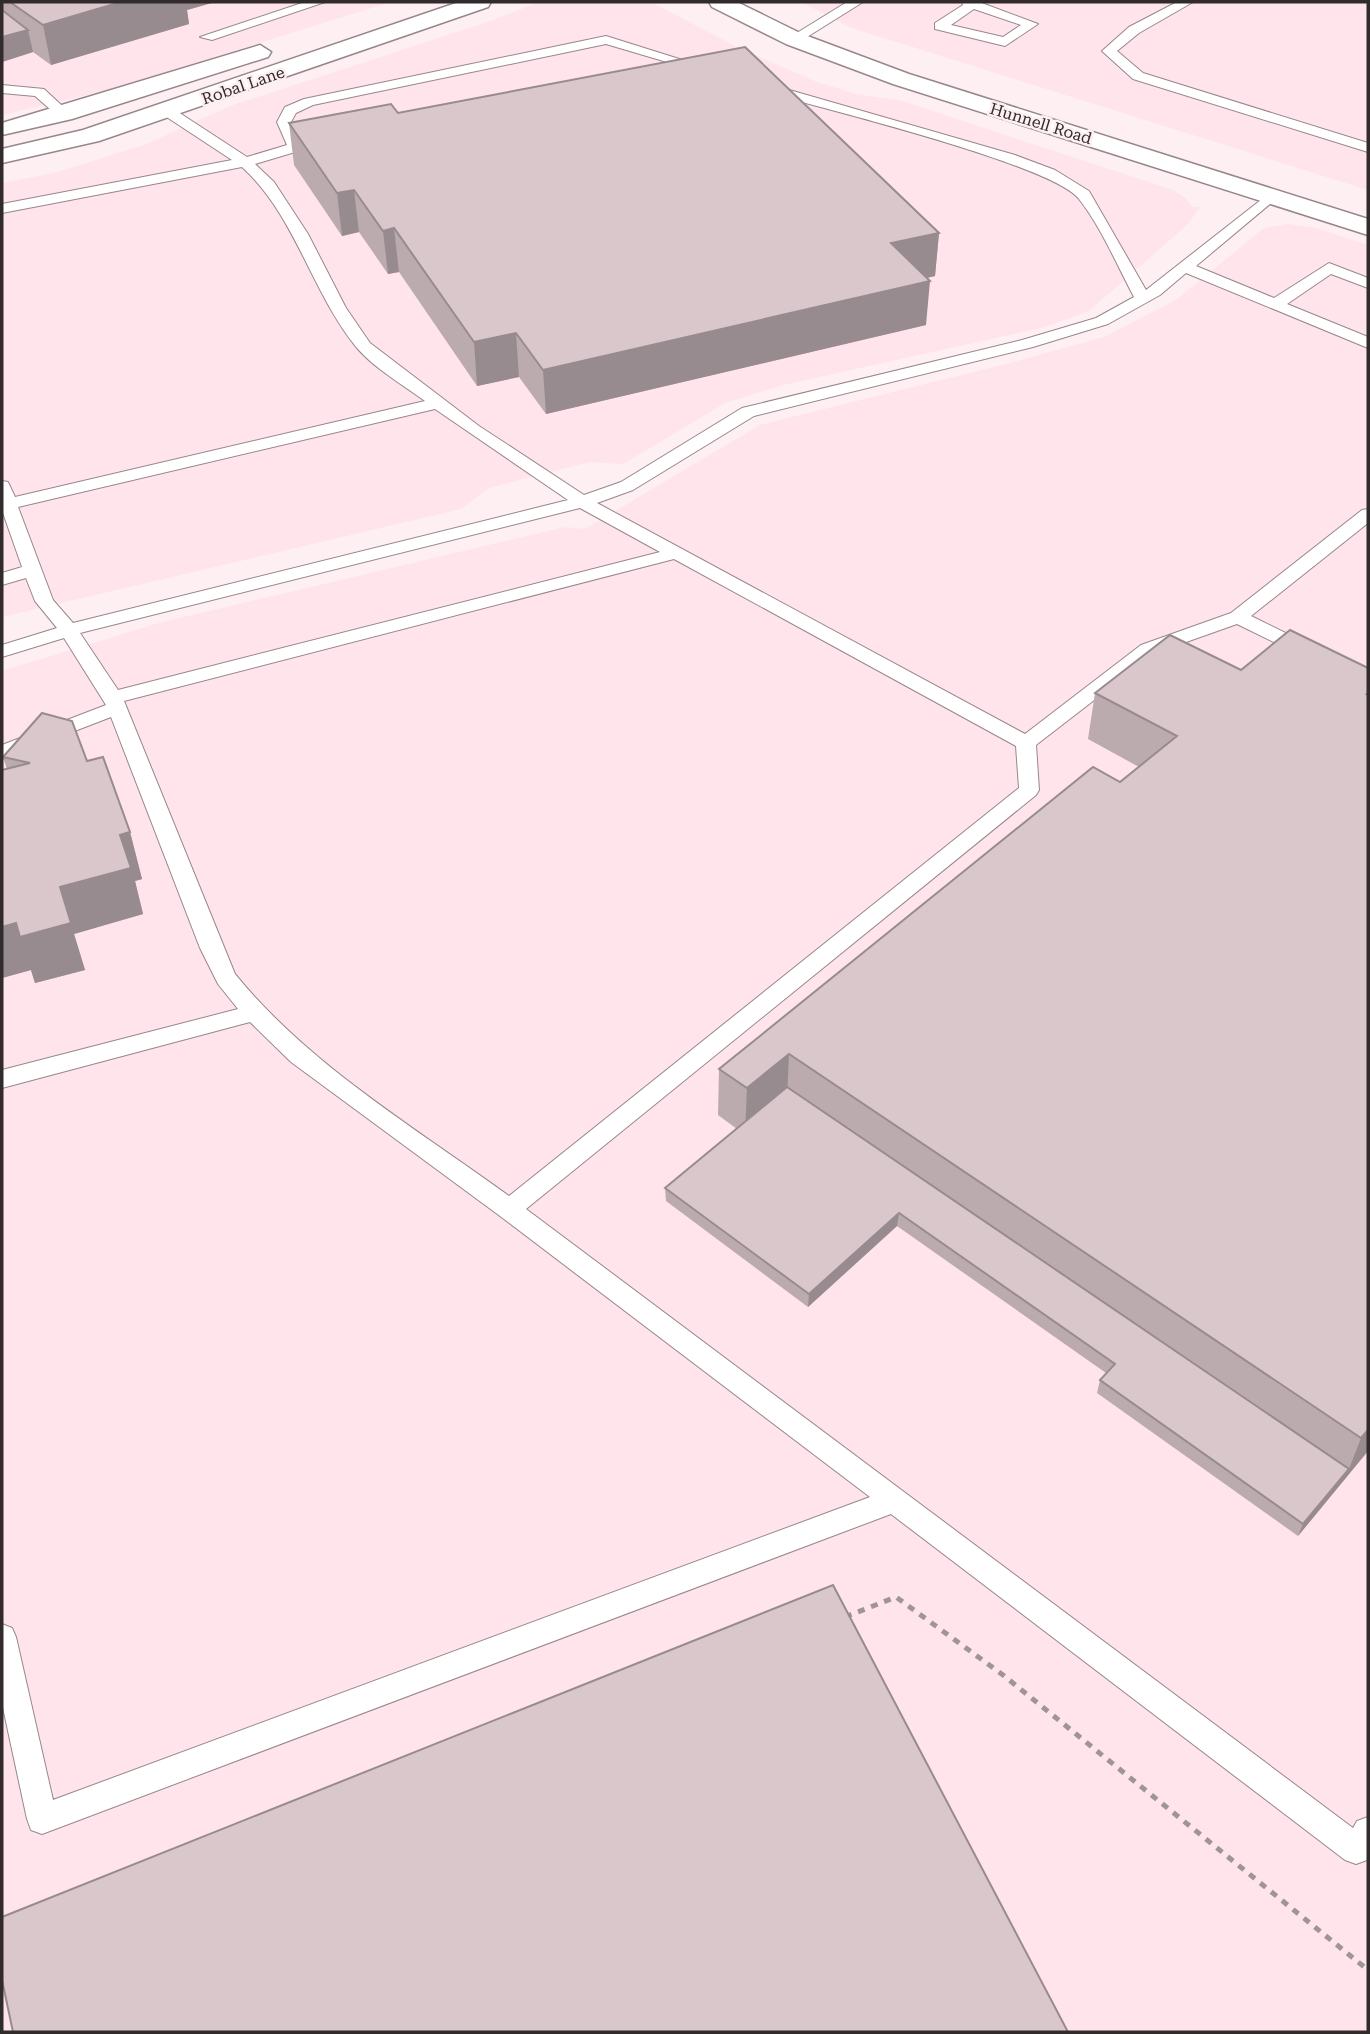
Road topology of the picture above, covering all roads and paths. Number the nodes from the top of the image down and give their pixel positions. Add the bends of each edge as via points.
1 (318, 2) edge
2 (415, 2) edge
3 (480, 2) edge
4 (720, 2) edge
5 (856, 2) edge
6 (1186, 2) edge
7 (971, 3) edge
8 (345, 24) dead end
9 (207, 37) dead end
10 (793, 39) junction
11 (282, 45) dead end
12 (695, 66) junction
13 (668, 72) edge
14 (721, 74) edge
15 (747, 82) edge
16 (2, 89) edge
17 (166, 111) junction
18 (64, 114) junction
19 (2, 130) edge
20 (321, 141) edge
21 (294, 146) junction
22 (1368, 148) edge
23 (2, 156) edge
24 (246, 162) junction
25 (1271, 196) junction
26 (2, 208) edge
27 (1368, 227) edge
28 (1185, 267) junction
29 (1368, 283) edge
30 (1143, 298) junction
31 (1276, 304) junction
32 (1368, 343) edge
33 (438, 403) junction
34 (4, 498) edge
35 (582, 502) junction
36 (1368, 514) edge
37 (677, 554) junction
38 (32, 570) junction
39 (2, 579) edge
40 (1238, 617) junction
41 (69, 630) junction
42 (2, 651) edge
43 (1321, 658) edge
44 (114, 703) junction
45 (1026, 743) junction
46 (2, 752) edge
47 (254, 1013) junction
48 (2, 1079) edge
49 (509, 1209) junction
50 (895, 1500) junction
51 (832, 1623) edge
52 (2, 1637) edge
53 (1368, 1832) edge
54 (1368, 1970) edge

1 - 9 lane
2 - 8 main road
3 - 17 main road, Robal Lane
4 - 10 main road, Hunnell Road
5 - 10 lane
6 - 22 lane via 1134,30 1110,51 1138,76
7 - 7 lane via 1008,16 1031,24 1005,42 940,26
10 - 25 main road, Hunnell Road via 901,79
11 - 18 main road, Robal Lane
12 - 13 lane
12 - 14 lane
12 - 21 lane via 606,40 309,102 290,110 284,122
15 - 30 lane via 1050,173 1084,194
16 - 18 lane via 39,92
17 - 23 main road, Robal Lane via 90,136
17 - 24 lane
18 - 19 main road, Robal Lane
20 - 21 lane
21 - 24 lane
24 - 26 lane
24 - 33 lane via 267,182 364,346
25 - 27 main road, Hunnell Road
25 - 28 lane
28 - 30 lane
28 - 31 lane
29 - 31 lane via 1329,268
30 - 35 lane via 1102,321 1027,344 748,412 627,486
31 - 32 lane
33 - 34 lane
33 - 35 lane
34 - 38 lane
35 - 37 lane
35 - 41 lane
36 - 40 lane
37 - 44 lane
37 - 45 lane
38 - 39 lane
38 - 41 lane via 44,601
40 - 43 lane
40 - 45 lane via 1148,649
41 - 42 lane
41 - 44 lane
44 - 46 lane
44 - 47 lane via 211,948 226,978
45 - 49 lane via 1029,790
47 - 48 lane
47 - 49 lane via 299,1056
49 - 50 lane
50 - 52 lane via 42,1819
50 - 53 lane via 1356,1849
51 - 54 path via 896,1597 1003,1675

